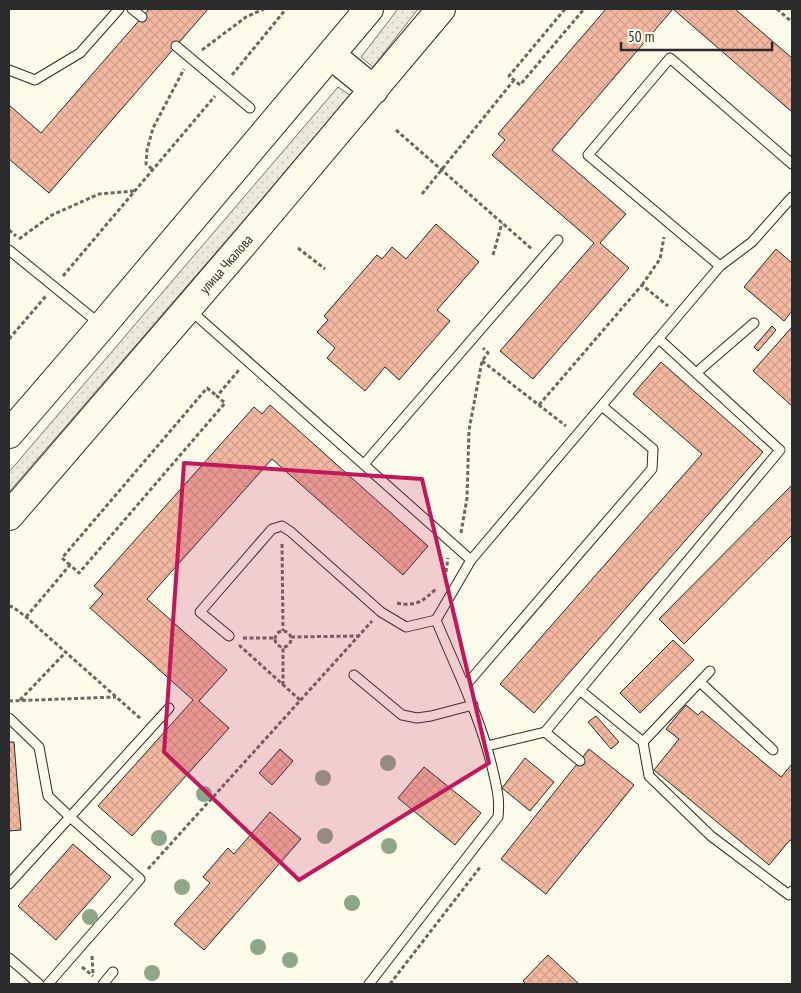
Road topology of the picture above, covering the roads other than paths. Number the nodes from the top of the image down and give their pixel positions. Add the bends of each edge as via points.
1 (119, 9) edge
2 (132, 9) edge
3 (369, 9) edge
4 (441, 9) edge
5 (142, 17) dead end
6 (176, 46) dead end
7 (331, 55) junction
8 (9, 70) edge
9 (374, 90) junction
10 (250, 108) dead end
11 (792, 164) edge
12 (792, 197) edge
13 (558, 240) dead end
14 (9, 250) edge
15 (720, 266) junction
16 (188, 308) junction
17 (754, 323) dead end
18 (102, 326) junction
19 (659, 339) junction
20 (696, 373) junction
21 (602, 406) junction
22 (9, 434) edge
23 (365, 463) junction
24 (9, 516) edge
25 (471, 560) junction
26 (436, 620) junction
27 (230, 637) road end
28 (710, 671) dead end
29 (354, 675) dead end
30 (700, 682) junction
31 (466, 685) junction
32 (581, 691) junction
33 (473, 705) junction
34 (169, 708) dead end
35 (9, 718) edge
36 (545, 732) junction
37 (643, 742) junction
38 (487, 746) junction
39 (773, 750) dead end
40 (580, 761) dead end
41 (70, 817) junction
42 (9, 884) edge
43 (791, 894) edge
44 (9, 958) edge
45 (113, 972) dead end
46 (39, 984) edge
47 (48, 984) edge
48 (103, 984) edge
49 (369, 984) edge

1 - 8 lane via 80,54 35,80
2 - 5 lane
3 - 7 main road
4 - 9 main road, улица Чкалова
6 - 10 lane
7 - 9 main road
7 - 18 main road
9 - 16 main road, улица Чкалова
11 - 15 lane via 670,58 588,155
12 - 15 lane via 752,242
13 - 23 lane
14 - 18 lane
15 - 19 lane
16 - 23 lane
16 - 24 main road, улица Чкалова
17 - 20 lane
18 - 22 main road
19 - 20 lane
19 - 21 lane
20 - 32 lane via 780,450
21 - 25 lane
21 - 31 lane via 653,449 652,469
23 - 25 lane
25 - 26 lane
26 - 27 lane via 406,627 381,612 282,526 272,529 200,612
26 - 31 lane
28 - 30 lane
29 - 33 lane via 402,715 417,718
30 - 37 lane
30 - 39 lane
31 - 33 lane
32 - 36 lane
32 - 37 lane
33 - 38 lane
34 - 41 lane
35 - 41 lane via 39,747 48,796
36 - 38 lane
36 - 40 lane
37 - 43 lane via 649,776 711,836
38 - 49 lane via 500,802 498,817
41 - 42 lane
41 - 47 lane via 140,878
44 - 46 lane
45 - 48 lane

